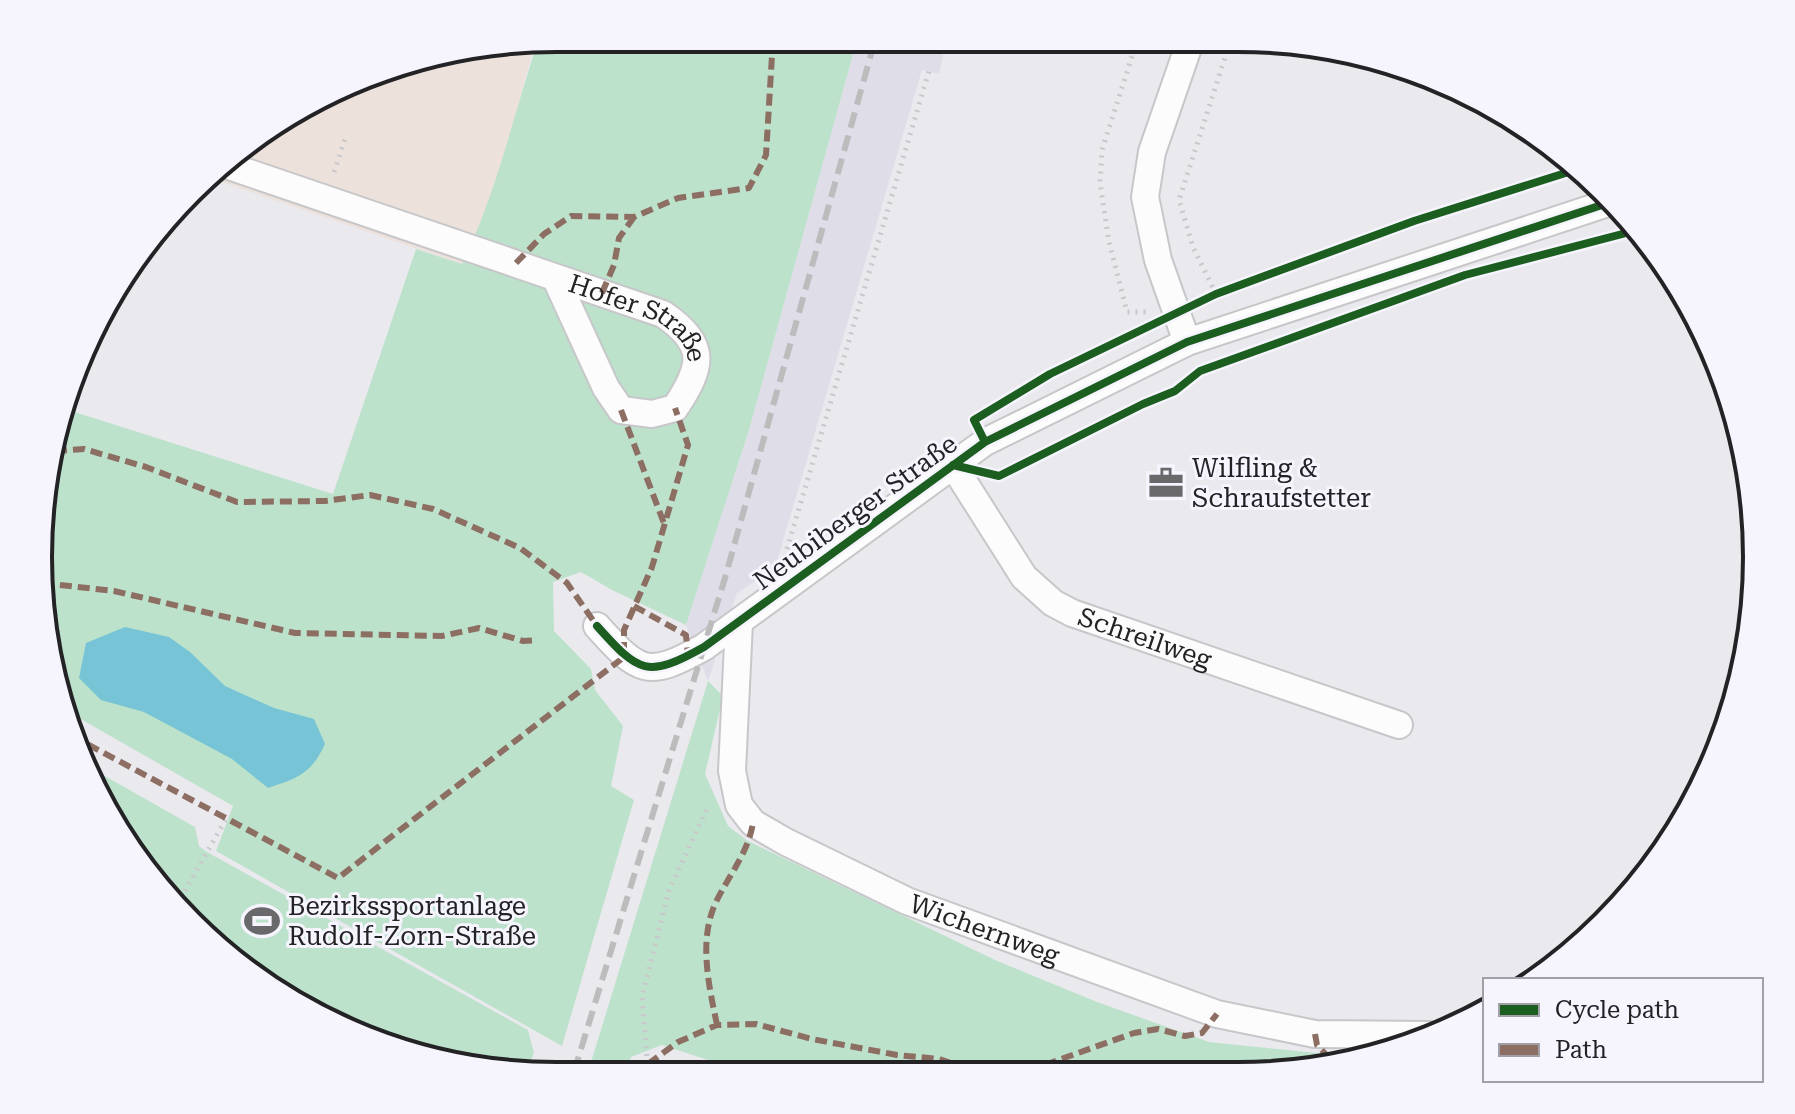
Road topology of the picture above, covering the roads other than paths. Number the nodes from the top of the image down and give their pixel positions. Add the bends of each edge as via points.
1 (1187, 52) edge
2 (235, 168) edge
3 (1600, 206) edge
4 (556, 279) junction
5 (1187, 342) junction
6 (953, 465) junction
7 (739, 622) junction
8 (597, 626) dead end
9 (1399, 725) dead end
10 (1401, 1035) edge

1 - 5 street via 1152,152 1145,197 1158,260
2 - 4 street, Hofer Straße
3 - 5 street, Neubiberger Straße
4 - 4 street, Hofer Straße via 621,410 652,414 675,408 692,382 697,351 683,328 663,314
5 - 6 street, Neubiberger Straße via 985,442
6 - 7 street, Neubiberger Straße
6 - 9 street, Schreilweg via 1024,577 1053,603
7 - 8 street, Neubiberger Straße via 672,665 646,669 624,657
7 - 10 street, Wichernweg via 732,771 739,805 753,823 907,901 1217,1014 1315,1034

